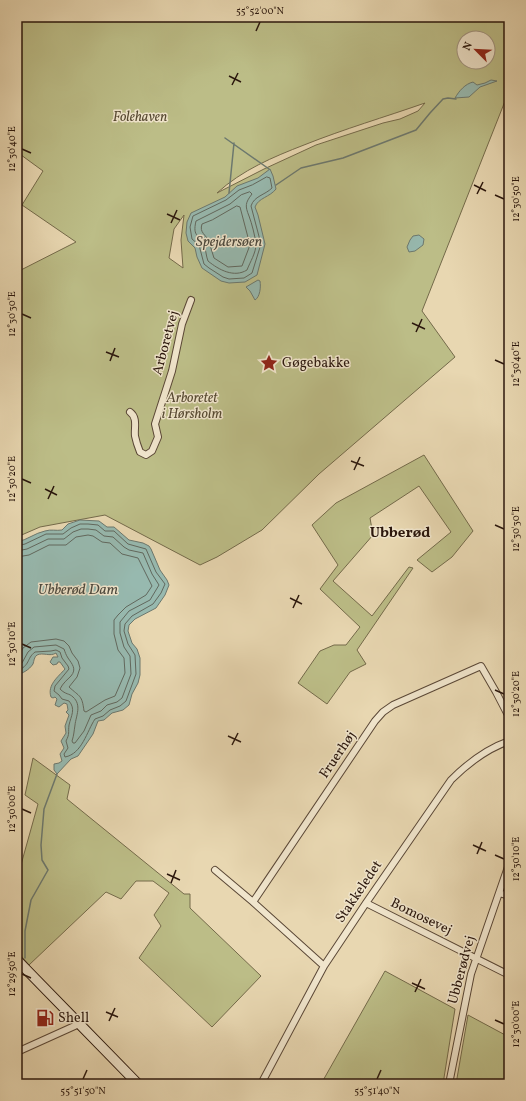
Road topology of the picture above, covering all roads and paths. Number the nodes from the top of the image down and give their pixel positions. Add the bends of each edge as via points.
1 (191, 300) dead end
2 (130, 412) dead end
3 (509, 717) edge
4 (509, 741) edge
5 (509, 864) edge
6 (215, 870) dead end
7 (499, 893) junction
8 (509, 896) edge
9 (253, 902) junction
10 (366, 903) junction
11 (476, 958) junction
12 (17, 960) edge
13 (324, 966) junction
14 (509, 975) edge
15 (79, 1024) junction
16 (17, 1052) edge
17 (138, 1084) edge
18 (261, 1084) edge
19 (449, 1084) edge

1 - 2 street, Arboretvej via 155,424 158,437 148,454 143,455 140,452 135,436 134,414
3 - 9 street, Fruerhøj via 480,666 393,705 383,712
4 - 10 street, Stakkeledet via 496,745 463,767 451,780
5 - 7 street, Ubberødvej
6 - 9 street
7 - 8 street
7 - 11 street, Ubberødvej
9 - 13 street
10 - 11 street, Bomosevej
10 - 13 street, Stakkeledet
11 - 14 street, Bomosevej
11 - 19 street, Ubberødvej via 467,990
12 - 15 main road
13 - 18 street, Stakkeledet
15 - 16 street
15 - 17 main road

